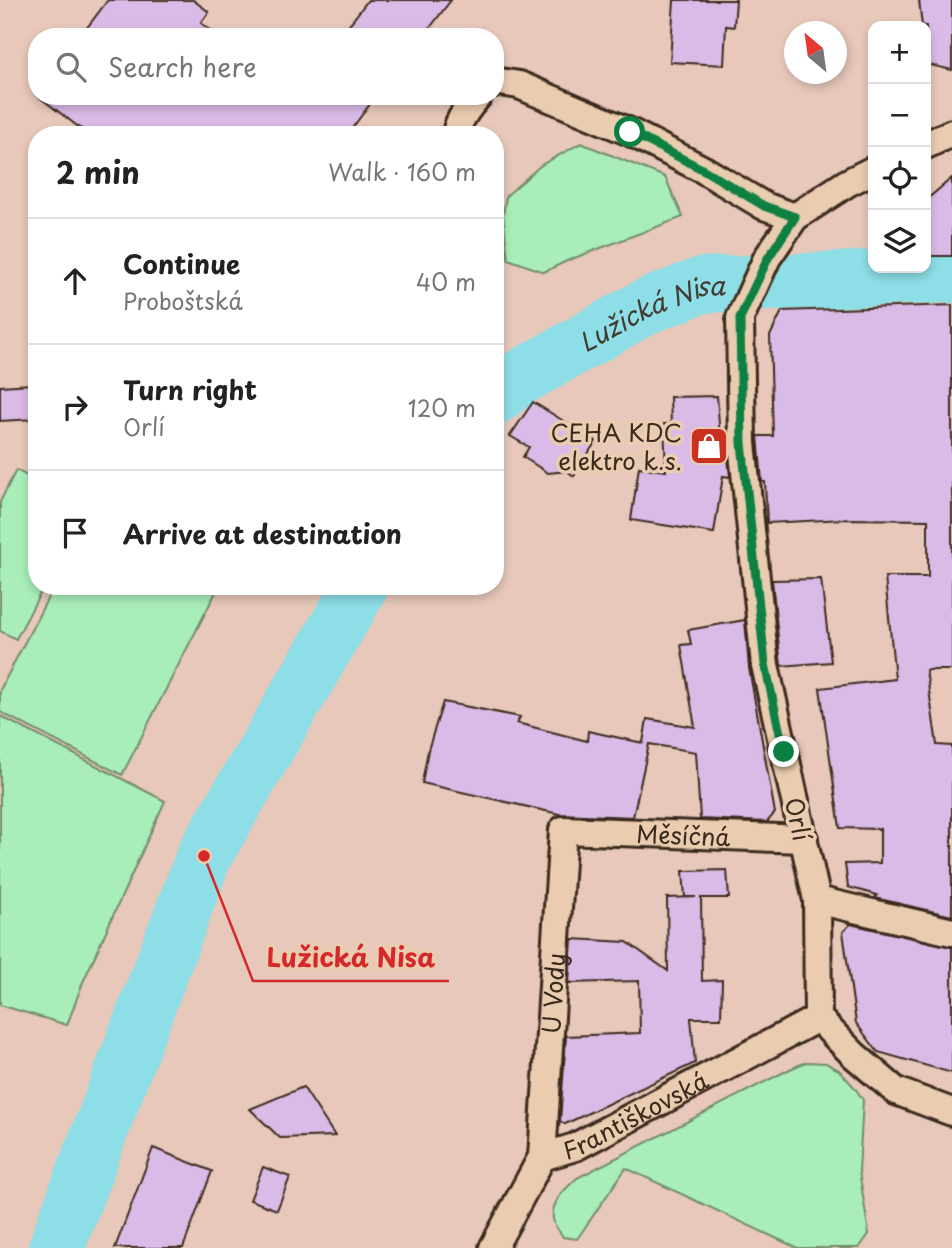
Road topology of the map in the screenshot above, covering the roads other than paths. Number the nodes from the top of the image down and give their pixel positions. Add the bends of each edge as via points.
1 (504, 83) edge
2 (470, 105) edge
3 (457, 126) edge
4 (952, 133) edge
5 (931, 143) edge
6 (868, 172) edge
7 (795, 217) junction
8 (563, 830) joint
9 (804, 839) junction
10 (817, 900) junction
11 (952, 932) edge
12 (818, 1018) junction
13 (952, 1112) edge
14 (542, 1157) junction
15 (493, 1248) edge

1 - 7 street via 630,132 764,206
2 - 3 street
4 - 5 street
6 - 7 street
7 - 9 street, Orlí via 768,258 740,318 742,443 765,664
8 - 9 street, Měsíčná
8 - 14 street, U Vody
9 - 10 street, Orlí
10 - 11 street
10 - 12 street, Orlí
12 - 13 street via 896,1091
12 - 14 street, Františkovská via 575,1147
14 - 15 street, Františkovská

